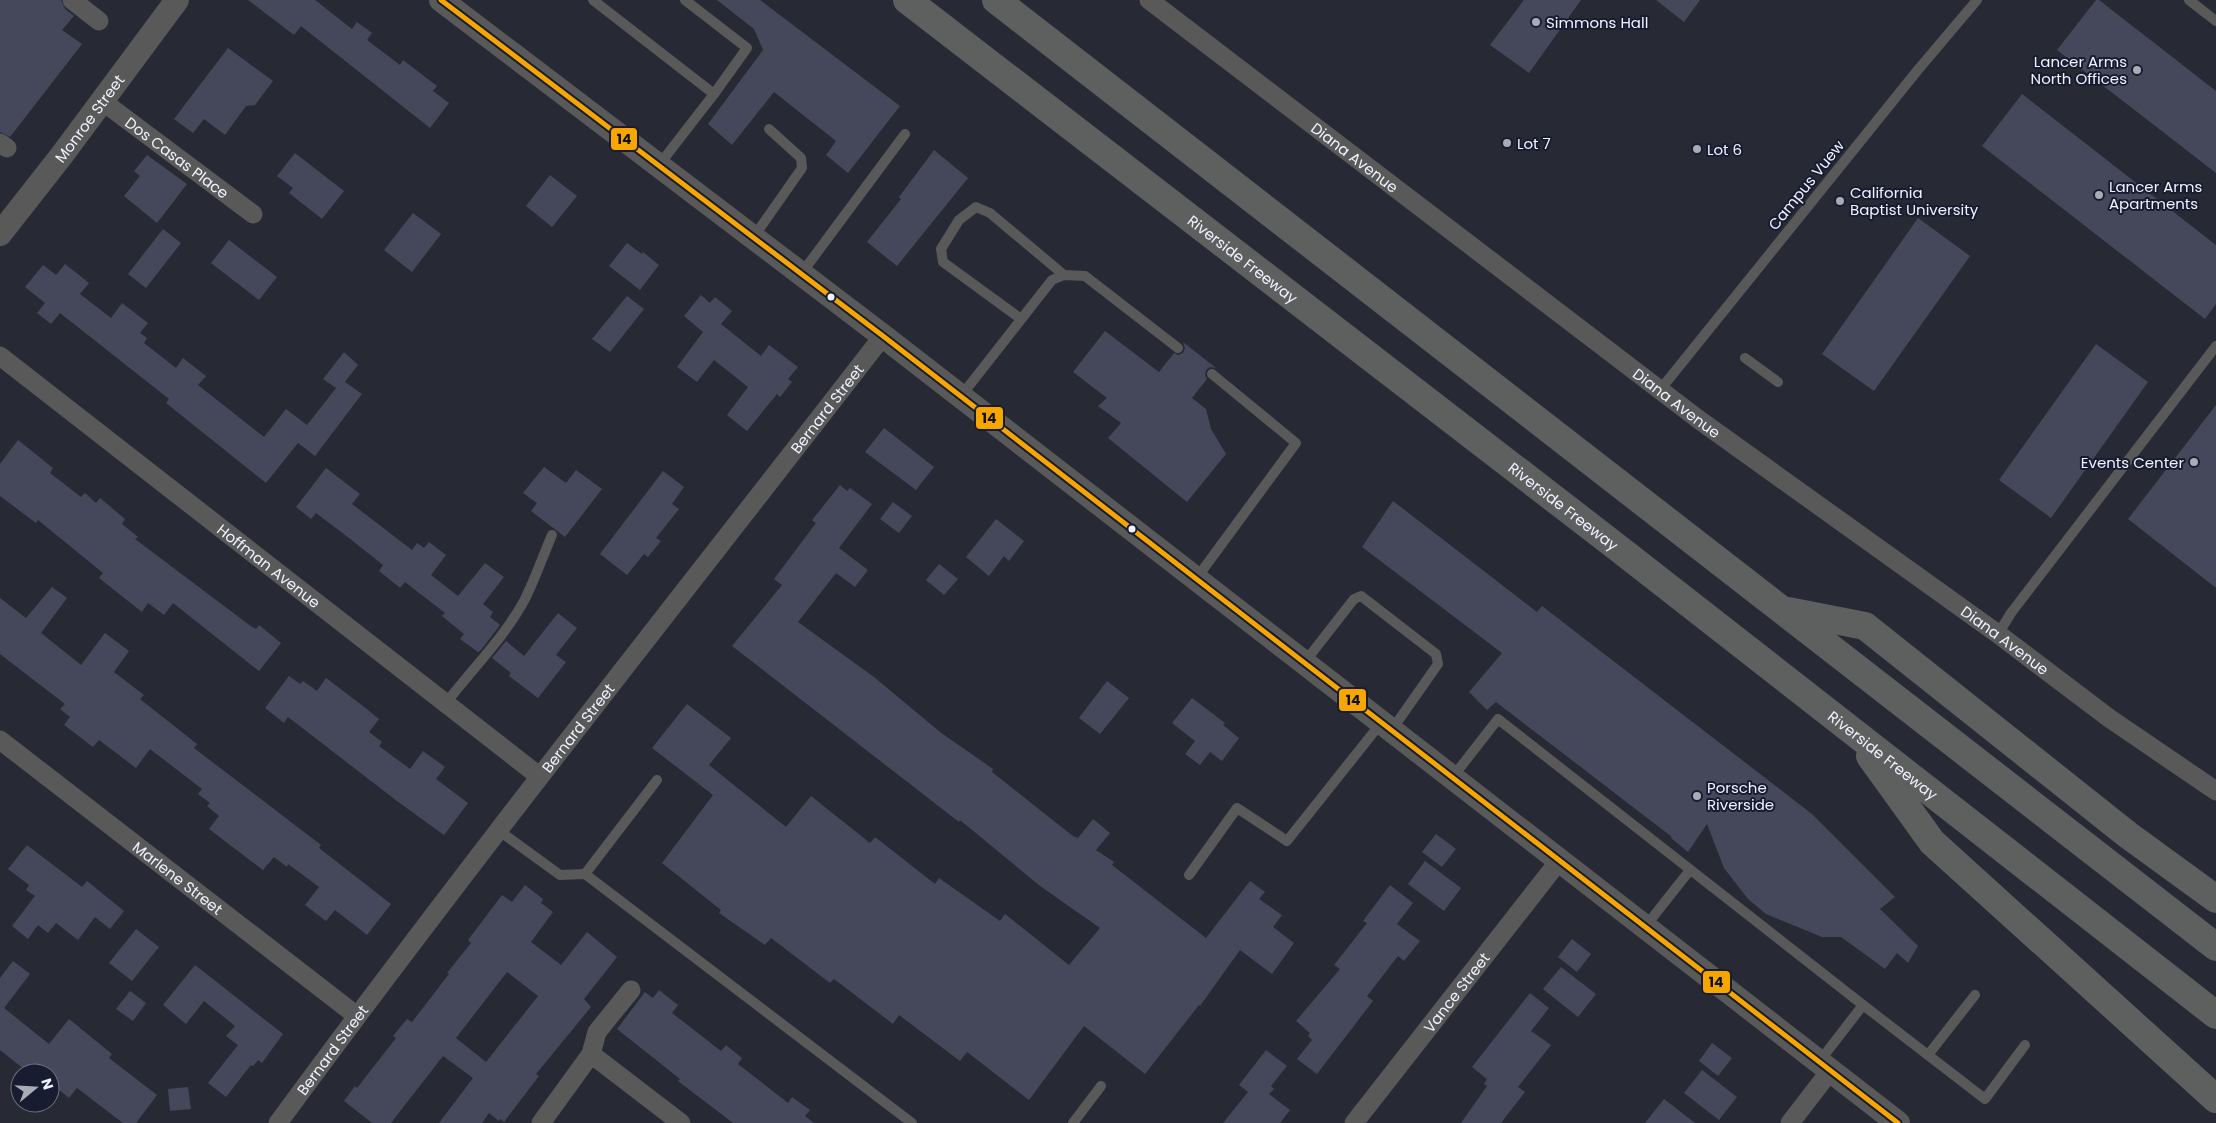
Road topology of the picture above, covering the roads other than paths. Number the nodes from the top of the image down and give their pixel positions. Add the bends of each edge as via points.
1 (72, 0) edge
2 (177, 0) edge
3 (440, 0) edge
4 (593, 0) edge
5 (685, 0) edge
6 (907, 0) edge
7 (996, 0) edge
8 (1149, 0) edge
9 (1978, 0) edge
10 (2189, 0) edge
11 (99, 21) dead end
12 (2216, 21) edge
13 (714, 94) junction
14 (102, 101) junction
15 (769, 129) dead end
16 (905, 134) dead end
17 (660, 165) junction
18 (253, 214) dead end
19 (0, 234) edge
20 (754, 238) junction
21 (801, 274) junction
22 (1064, 275) junction
23 (1021, 319) junction
24 (883, 336) junction
25 (2216, 346) edge
26 (1178, 348) dead end
27 (0, 356) edge
28 (1745, 358) dead end
29 (1212, 374) dead end
30 (1778, 382) dead end
31 (1660, 390) junction
32 (961, 396) junction
33 (552, 535) dead end
34 (1196, 579) junction
35 (1784, 610) junction
36 (1998, 634) junction
37 (1304, 663) junction
38 (446, 703) junction
39 (1386, 727) junction
40 (1851, 730) junction
41 (0, 740) edge
42 (539, 776) junction
43 (1452, 778) junction
44 (658, 780) dead end
45 (2216, 791) edge
46 (498, 830) junction
47 (1559, 861) junction
48 (1690, 870) junction
49 (585, 874) junction
50 (1189, 875) dead end
51 (2216, 899) edge
52 (1645, 927) junction
53 (2216, 947) edge
54 (631, 990) dead end
55 (1975, 995) dead end
56 (1863, 1005) junction
57 (2216, 1015) edge
58 (357, 1016) junction
59 (2025, 1045) dead end
60 (591, 1054) junction
61 (1928, 1055) junction
62 (1825, 1066) junction
63 (1101, 1086) dead end
64 (2216, 1100) edge
65 (278, 1123) edge
66 (541, 1123) edge
67 (681, 1123) edge
68 (912, 1123) edge
69 (1073, 1123) edge
70 (1354, 1123) edge
71 (1790, 1123) edge
72 (1898, 1123) edge

1 - 11 street
2 - 14 street, Monroe Street
3 - 17 street
4 - 13 lane
5 - 13 lane via 747,48
6 - 40 highway, Riverside Freeway
7 - 35 highway
8 - 31 street, Diana Avenue
9 - 31 lane, Campus Vuew via 1917,70
10 - 12 lane
13 - 17 lane
14 - 18 street, Dos Casas Place
14 - 19 street, Monroe Street
15 - 20 lane via 800,158 802,168
16 - 21 lane
17 - 20 street
20 - 21 street
21 - 24 street
22 - 23 lane via 1052,280
22 - 23 lane via 990,213 976,207 959,220 941,249 943,262
22 - 26 lane via 1085,276
23 - 32 lane
24 - 32 street
24 - 42 street, Bernard Street
25 - 36 lane
27 - 38 street, Hoffman Avenue
28 - 30 lane
29 - 34 lane via 1296,443
31 - 36 street, Diana Avenue
32 - 34 street
33 - 38 lane via 524,600 498,640
34 - 37 street
35 - 51 highway via 1866,626 2128,834
35 - 53 highway
36 - 45 street, Diana Avenue via 2109,718
37 - 39 street
37 - 39 lane via 1354,599 1361,596 1436,654 1438,664
38 - 42 street, Hoffman Avenue
39 - 43 street
39 - 50 lane via 1287,841 1237,808
40 - 57 highway, Riverside Freeway
40 - 64 highway via 1932,842
41 - 58 street, Marlene Street
42 - 46 street, Bernard Street
43 - 47 street
43 - 48 lane via 1498,719
44 - 49 lane
46 - 49 lane via 560,875
46 - 58 street, Bernard Street
47 - 52 street
47 - 70 street, Vance Street
48 - 52 lane
48 - 56 lane
49 - 68 lane
52 - 62 street
54 - 60 street via 597,1032
55 - 61 lane
56 - 61 lane
56 - 62 lane
58 - 65 street, Bernard Street
59 - 61 lane via 1986,1099
60 - 66 street
60 - 67 street
62 - 71 street
62 - 72 street
63 - 69 lane

